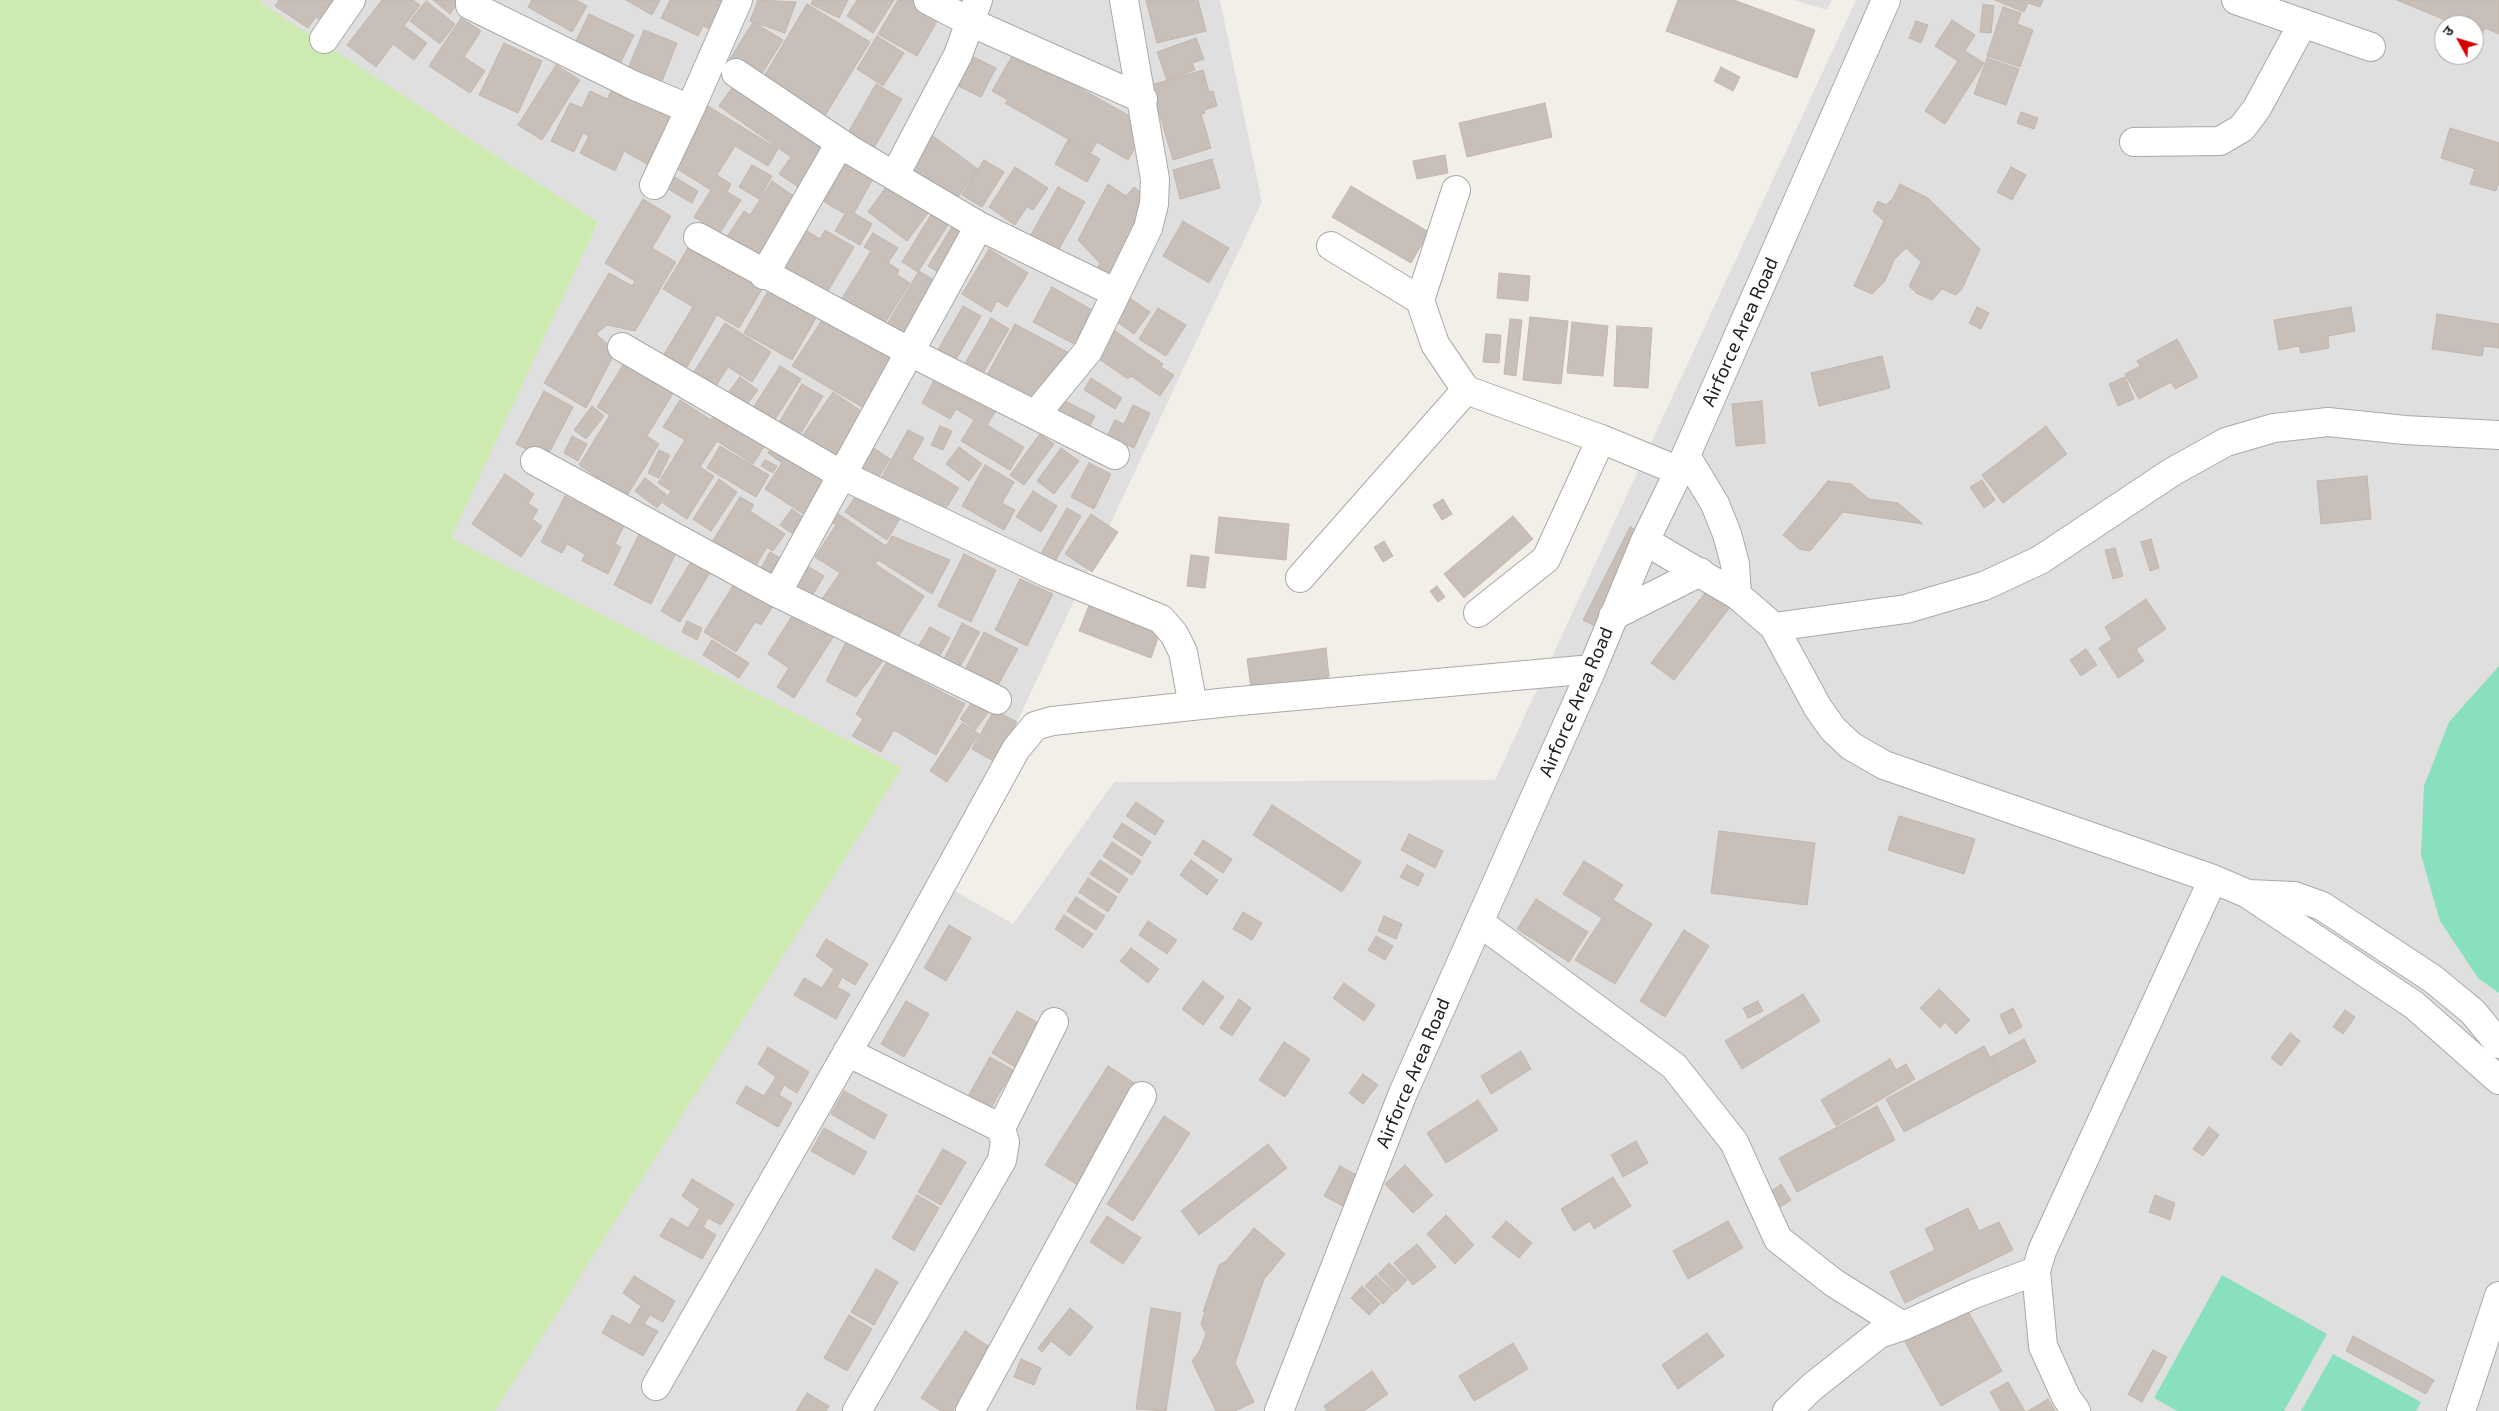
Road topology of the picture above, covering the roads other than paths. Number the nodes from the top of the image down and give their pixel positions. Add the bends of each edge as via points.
1 (351, 0) edge
2 (470, 0) edge
3 (738, 0) edge
4 (928, 0) edge
5 (1124, 0) edge
6 (1886, 0) edge
7 (2236, 0) edge
8 (974, 11) edge
9 (2303, 23) junction
10 (324, 40) dead end
11 (2371, 47) dead end
12 (736, 73) dead end
13 (1143, 99) junction
14 (690, 110) junction
15 (2134, 142) dead end
16 (840, 143) junction
17 (895, 175) junction
18 (654, 184) dead end
19 (1456, 190) dead end
20 (980, 226) junction
21 (698, 237) dead end
22 (1331, 246) dead end
23 (764, 275) junction
24 (1114, 292) junction
25 (1420, 300) junction
26 (622, 347) dead end
27 (910, 352) junction
28 (1466, 390) junction
29 (1036, 414) junction
30 (2499, 435) edge
31 (1601, 439) junction
32 (1115, 455) dead end
33 (536, 461) dead end
34 (1682, 463) junction
35 (842, 475) junction
36 (1645, 541) junction
37 (1700, 572) junction
38 (1300, 578) dead end
39 (777, 593) junction
40 (1737, 595) junction
41 (1478, 613) dead end
42 (1612, 616) junction
43 (1774, 627) junction
44 (1592, 669) junction
45 (997, 700) dead end
46 (1193, 706) junction
47 (2213, 879) junction
48 (2248, 894) junction
49 (1479, 922) junction
50 (1054, 1022) dead end
51 (2499, 1044) edge
52 (847, 1052) junction
53 (2499, 1080) edge
54 (1142, 1096) dead end
55 (1001, 1128) junction
56 (2036, 1271) junction
57 (2499, 1296) edge
58 (1903, 1326) junction
59 (656, 1386) dead end
60 (857, 1411) edge
61 (970, 1411) edge
62 (1279, 1411) edge
63 (1787, 1411) edge
64 (2076, 1411) edge
65 (2461, 1411) edge

1 - 10 street
2 - 14 street via 470,5
3 - 14 street
4 - 8 street
5 - 13 street
6 - 34 street, Airforce Area Road
7 - 9 street
8 - 13 street
8 - 17 street via 958,55
9 - 11 street
9 - 15 street via 2258,108 2242,128 2220,141
12 - 16 street
13 - 24 street via 1155,179 1154,204 1148,228
14 - 18 street
16 - 17 street
16 - 23 street
17 - 20 street
19 - 25 street
20 - 24 street
20 - 27 street
21 - 23 street
22 - 25 street
23 - 27 street
24 - 29 street via 1088,350
25 - 28 street via 1435,344
26 - 35 street
27 - 29 street
27 - 35 street
28 - 31 street
28 - 38 street
29 - 32 street
30 - 43 street via 2328,422 2274,428 2226,442 2172,472 2040,560 1984,586 1906,609
31 - 34 street
31 - 41 street via 1546,559
33 - 39 street
34 - 36 street, Airforce Area Road
34 - 40 street via 1715,504 1735,564
35 - 39 street
35 - 46 street via 1048,573 1161,619 1183,652
36 - 37 street
36 - 42 street, Airforce Area Road
37 - 40 street
37 - 42 street
39 - 45 street
40 - 43 street
42 - 44 street, Airforce Area Road
43 - 47 street via 1833,729 1868,756 1884,765
44 - 46 street
44 - 49 street, Airforce Area Road
46 - 52 street via 1052,721 1035,726 1016,749
47 - 48 street
47 - 56 street via 2046,1242
48 - 51 street via 2294,896 2322,906 2433,980 2473,1012
48 - 53 street via 2414,1004
49 - 58 street via 1674,1066 1734,1142 1778,1239 1834,1283
49 - 62 street, Airforce Area Road via 1402,1092
50 - 55 street
52 - 55 street
52 - 59 street
54 - 61 street
55 - 60 street via 1005,1142 1002,1160
56 - 58 street
56 - 64 street via 2043,1346 2066,1397
57 - 65 street
58 - 63 street via 1879,1334 1812,1386

